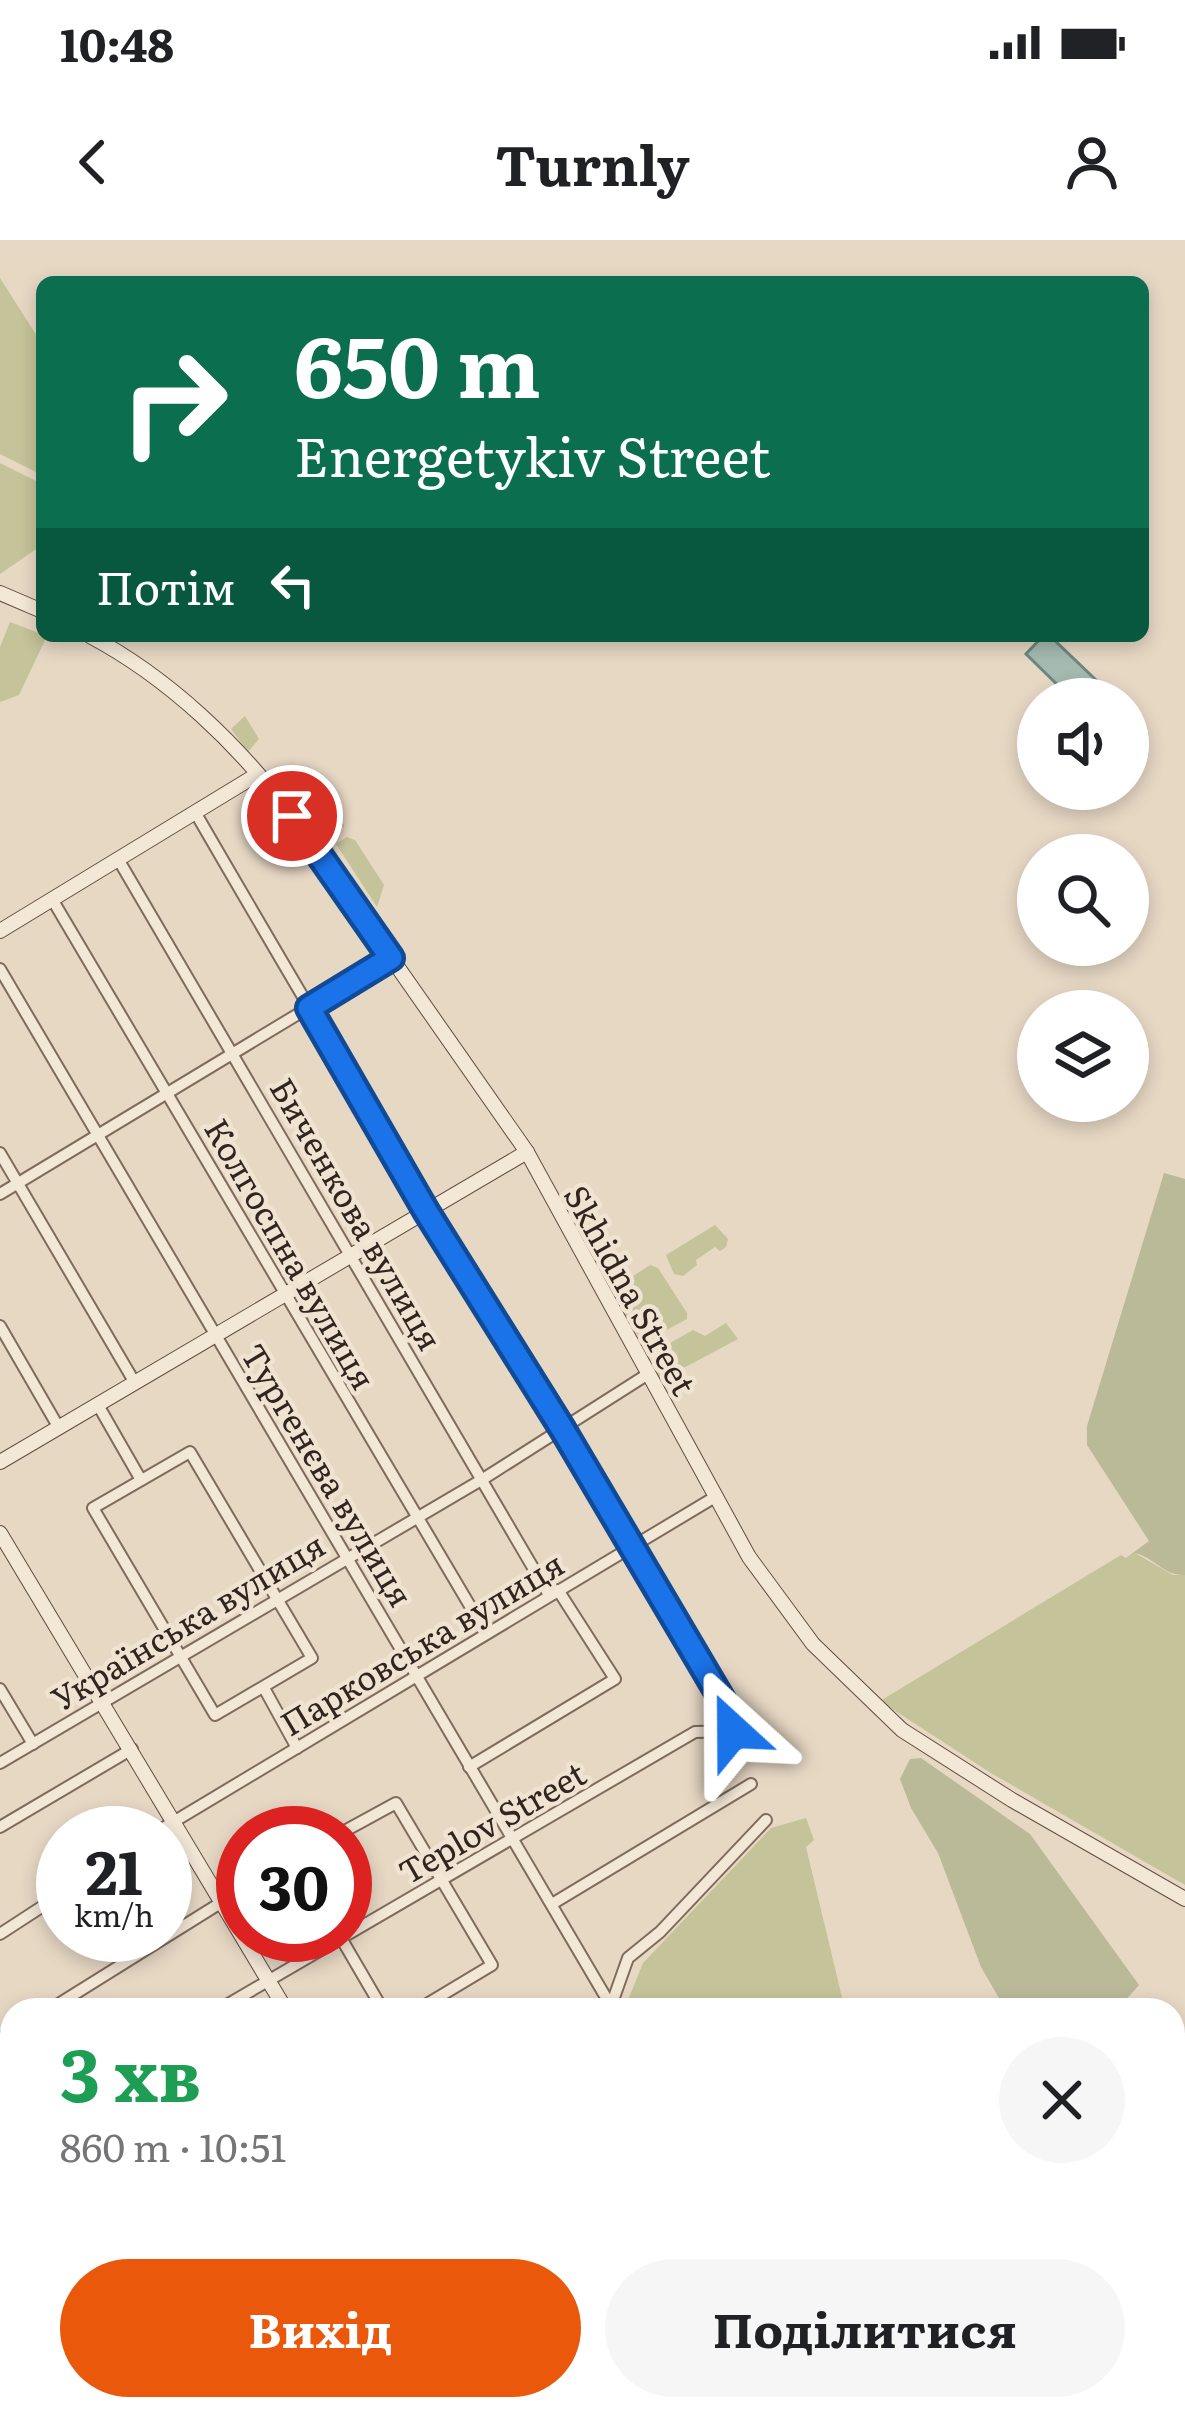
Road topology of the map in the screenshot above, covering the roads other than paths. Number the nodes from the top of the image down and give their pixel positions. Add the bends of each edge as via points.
1 (0, 593) edge
2 (36, 608) edge
3 (99, 642) edge
4 (258, 774) junction
5 (195, 812) junction
6 (118, 859) junction
7 (52, 899) junction
8 (0, 931) edge
9 (391, 958) junction
10 (0, 969) edge
11 (309, 1008) junction
12 (233, 1054) junction
13 (168, 1094) junction
14 (98, 1136) junction
15 (527, 1152) junction
16 (0, 1153) edge
17 (18, 1184) junction
18 (0, 1194) edge
19 (426, 1211) junction
20 (351, 1256) junction
21 (285, 1294) junction
22 (0, 1326) edge
23 (216, 1335) junction
24 (648, 1374) junction
25 (135, 1383) junction
26 (98, 1405) junction
27 (59, 1427) junction
28 (563, 1430) junction
29 (0, 1462) edge
30 (483, 1478) junction
31 (141, 1480) junction
32 (715, 1498) junction
33 (415, 1516) junction
34 (1, 1537) edge
35 (631, 1548) junction
36 (346, 1557) junction
37 (553, 1593) junction
38 (275, 1599) junction
39 (486, 1634) junction
40 (178, 1657) junction
41 (416, 1676) junction
42 (263, 1688) junction
43 (0, 1689) edge
44 (104, 1701) junction
45 (32, 1744) junction
46 (297, 1748) junction
47 (132, 1749) junction
48 (0, 1763) edge
49 (470, 1767) junction
50 (751, 1784) dead end
51 (167, 1806) edge
52 (192, 1810) edge
53 (372, 1816) edge
54 (766, 1820) dead end
55 (0, 1827) edge
56 (513, 1840) junction
57 (192, 1850) edge
58 (442, 1881) junction
59 (216, 1892) edge
60 (1185, 1899) edge
61 (552, 1904) junction
62 (216, 1906) edge
63 (36, 1911) edge
64 (372, 1920) edge
65 (0, 1934) edge
66 (257, 1962) edge
67 (299, 1962) edge
68 (355, 1962) edge
69 (268, 1980) junction
70 (68, 1998) edge
71 (238, 1998) edge
72 (279, 1998) edge
73 (376, 1998) edge
74 (437, 1998) edge
75 (603, 1998) edge
76 (612, 1998) edge

1 - 2 main road
3 - 4 main road, Skhidna Street via 201,716
4 - 5 main road
4 - 9 main road, Skhidna Street
5 - 6 main road
5 - 11 street
6 - 7 main road
6 - 12 street, Биченкова вулиця
7 - 8 main road
7 - 13 street, Колгоспна вулиця
9 - 11 street
9 - 15 main road, Skhidna Street
10 - 14 street, Тургенєва вулиця
11 - 12 street
11 - 19 street
12 - 13 street
12 - 20 street, Биченкова вулиця
13 - 14 street
13 - 21 street, Колгоспна вулиця
14 - 17 street
14 - 23 street, Тургенєва вулиця
15 - 19 main road
15 - 24 main road, Skhidna Street
16 - 17 street
17 - 18 street
17 - 25 street
19 - 20 main road
19 - 28 street
20 - 21 main road
20 - 30 street, Биченкова вулиця
21 - 23 main road
21 - 33 street, Колгоспна вулиця
22 - 27 street
23 - 25 main road
23 - 36 street, Тургенєва вулиця
24 - 28 street, Українська вулиця
24 - 32 main road, Skhidna Street
25 - 26 main road
26 - 27 main road
26 - 31 street
27 - 29 main road
28 - 30 street, Українська вулиця
28 - 35 street
30 - 33 street, Українська вулиця
30 - 37 street, Биченкова вулиця
31 - 38 street via 190,1452
31 - 40 street via 93,1508
32 - 35 street, Парковська вулиця
32 - 60 main road, Skhidna Street via 772,1592 867,1701 931,1750
33 - 36 street, Українська вулиця
33 - 39 street, Колгоспна вулиця
34 - 44 main road
35 - 37 street, Парковська вулиця
35 - 56 street, Teplov Street via 730,1713 733,1731 694,1732
36 - 38 street, Українська вулиця
36 - 41 street, Тургенєва вулиця
37 - 39 street, Парковська вулиця
37 - 49 street, Биченкова вулиця via 615,1678
38 - 40 street, Українська вулиця
38 - 42 street via 312,1658
39 - 41 street, Парковська вулиця
40 - 42 street via 214,1715
40 - 44 street, Українська вулиця
41 - 46 street, Парковська вулиця
41 - 49 street, Тургенєва вулиця
42 - 46 street
43 - 45 street
44 - 45 street, Українська вулиця
44 - 47 main road
45 - 48 street, Українська вулиця
46 - 52 street, Парковська вулиця
47 - 51 main road
47 - 55 street
49 - 56 street, Тургенєва вулиця
50 - 61 street
53 - 58 street via 396,1803
54 - 76 street via 628,1958
56 - 58 street, Teplov Street
56 - 61 street, Тургенєва вулиця
57 - 59 main road
58 - 64 street, Teplov Street
58 - 74 street via 492,1965
61 - 75 street, Тургенєва вулиця
62 - 70 street
63 - 65 street
66 - 69 main road
67 - 69 street, Teplov Street
68 - 73 street
69 - 71 street, Teplov Street
69 - 72 main road

